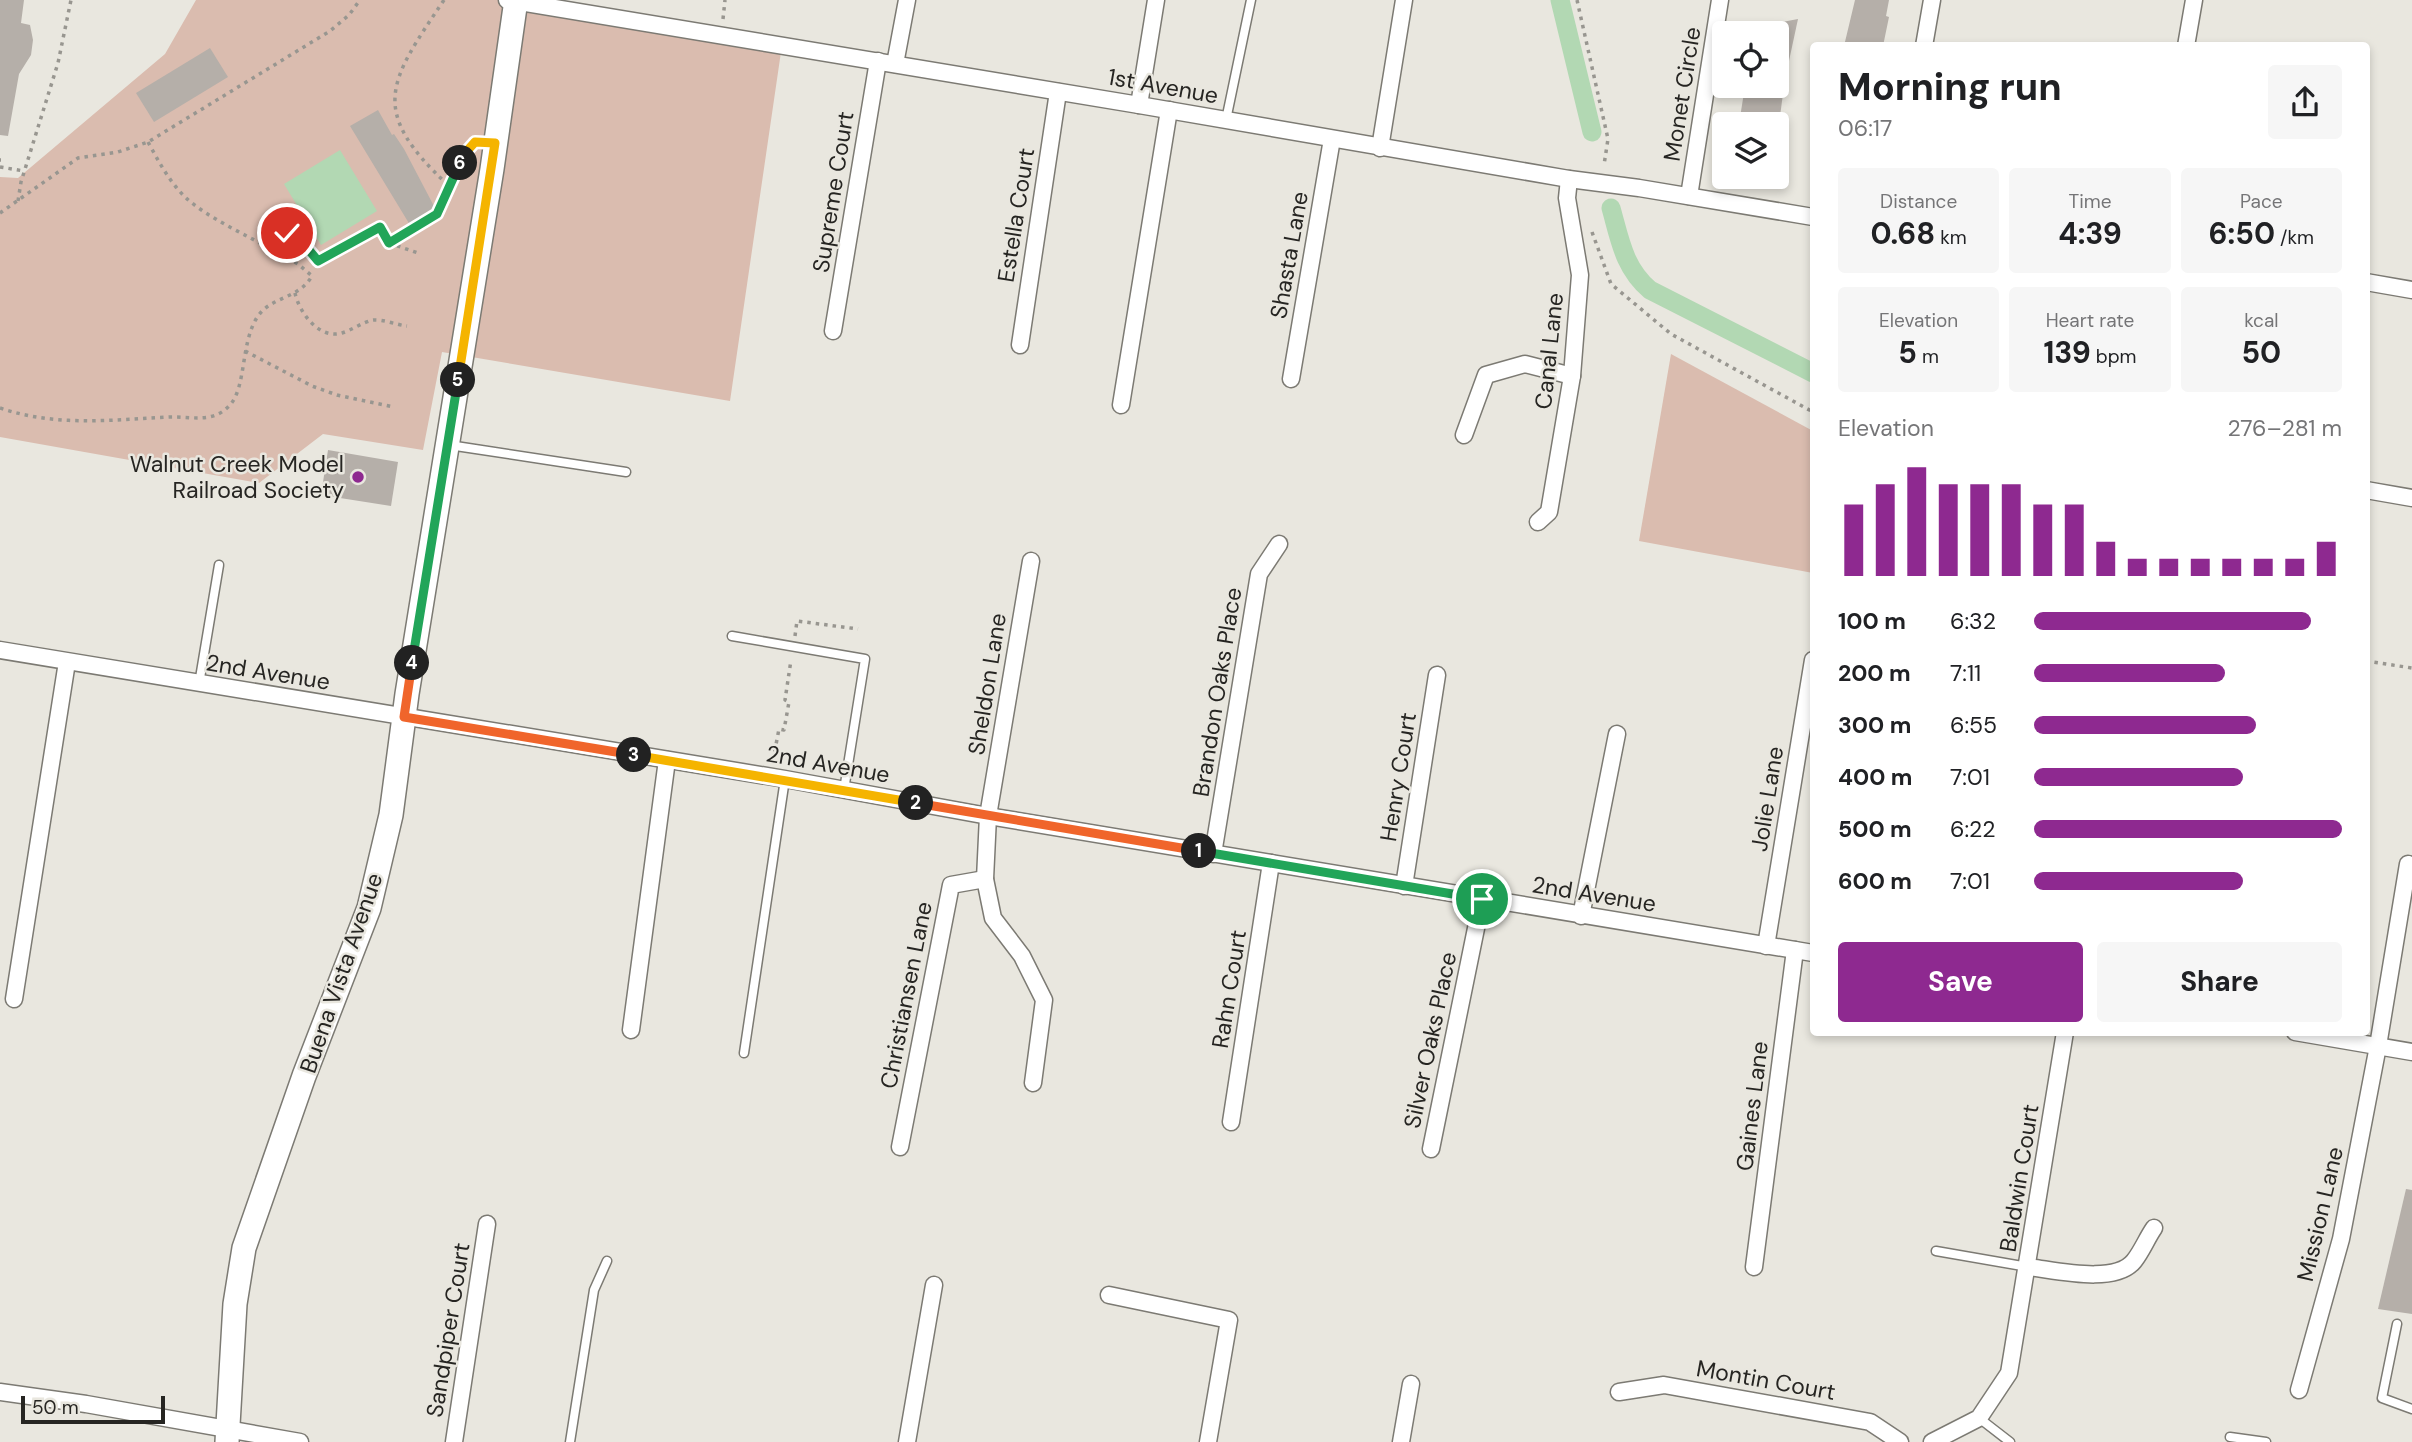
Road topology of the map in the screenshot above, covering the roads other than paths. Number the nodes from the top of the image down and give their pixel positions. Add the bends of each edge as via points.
1 (907, 0) edge
2 (1156, 0) edge
3 (1251, 0) edge
4 (1404, 0) edge
5 (1720, 0) edge
6 (1932, 0) edge
7 (2194, 0) edge
8 (512, 1) edge
9 (1925, 42) edge
10 (2187, 42) edge
11 (878, 61) junction
12 (895, 64) junction
13 (1058, 92) junction
14 (1139, 105) junction
15 (1169, 110) junction
16 (1226, 120) junction
17 (1332, 139) junction
18 (1380, 148) junction
19 (1569, 179) junction
20 (1689, 196) junction
21 (1810, 216) edge
22 (2370, 283) edge
23 (2412, 290) edge
24 (833, 331) dead end
25 (1020, 345) dead end
26 (1572, 376) junction
27 (1291, 379) dead end
28 (1121, 405) dead end
29 (1464, 435) dead end
30 (447, 445) junction
31 (626, 472) dead end
32 (2370, 491) edge
33 (2412, 498) edge
34 (1538, 522) dead end
35 (1279, 544) dead end
36 (1031, 561) dead end
37 (219, 565) dead end
38 (732, 636) dead end
39 (0, 650) edge
40 (67, 662) junction
41 (1437, 676) dead end
42 (1810, 678) edge
43 (199, 684) junction
44 (404, 717) junction
45 (1617, 734) dead end
46 (667, 760) junction
47 (785, 779) junction
48 (844, 790) junction
49 (988, 816) junction
50 (1213, 853) junction
51 (1271, 863) junction
52 (2408, 864) dead end
53 (985, 879) junction
54 (1404, 886) junction
55 (1482, 899) junction
56 (1581, 916) junction
57 (1766, 946) junction
58 (1795, 950) junction
59 (1810, 952) edge
60 (13, 999) dead end
61 (631, 1030) dead end
62 (2064, 1036) edge
63 (2319, 1036) edge
64 (2378, 1046) junction
65 (2412, 1052) edge
66 (744, 1053) dead end
67 (1033, 1083) dead end
68 (1231, 1122) dead end
69 (900, 1147) dead end
70 (1430, 1149) dead end
71 (487, 1224) dead end
72 (2154, 1227) dead end
73 (1936, 1251) dead end
74 (607, 1261) dead end
75 (1754, 1267) dead end
76 (2028, 1267) junction
77 (934, 1285) dead end
78 (1109, 1295) dead end
79 (2398, 1324) dead end
80 (1411, 1384) dead end
81 (2299, 1390) dead end
82 (0, 1392) edge
83 (1619, 1392) dead end
84 (2412, 1409) edge
85 (1979, 1418) junction
86 (228, 1436) edge
87 (2230, 1437) dead end
88 (300, 1442) edge
89 (454, 1442) edge
90 (570, 1442) edge
91 (907, 1442) edge
92 (1208, 1442) edge
93 (1401, 1442) edge
94 (1900, 1442) edge
95 (1933, 1442) edge
96 (2010, 1442) edge
97 (2266, 1442) edge

1 - 12 street
2 - 14 street
3 - 16 lane
4 - 18 street
5 - 20 street, Monet Circle
6 - 9 street
7 - 10 street
8 - 11 street, 1st Avenue
8 - 30 street, Buena Vista Avenue via 495,143
11 - 12 street, 1st Avenue
11 - 24 street, Supreme Court
12 - 13 street, 1st Avenue
13 - 14 street, 1st Avenue
13 - 25 street, Estella Court
14 - 15 street, 1st Avenue
15 - 16 street, 1st Avenue
15 - 28 street
16 - 17 street, 1st Avenue
17 - 18 street, 1st Avenue
17 - 27 street, Shasta Lane
18 - 19 street, 1st Avenue
19 - 20 street, 1st Avenue
19 - 26 street, Canal Lane via 1567,198 1580,275
20 - 21 street, 1st Avenue
22 - 23 street
26 - 29 street via 1525,364 1486,375
26 - 34 street, Canal Lane via 1549,512
30 - 31 lane
30 - 44 street, Buena Vista Avenue
32 - 33 street
35 - 50 street, Brandon Oaks Place via 1259,574
36 - 49 street, Sheldon Lane
37 - 43 lane
38 - 48 lane via 866,659
39 - 40 street, 2nd Avenue
40 - 43 street, 2nd Avenue
40 - 60 street
41 - 54 street, Henry Court
42 - 57 street, Jolie Lane
43 - 44 street, 2nd Avenue
44 - 46 street, 2nd Avenue
44 - 86 street, Buena Vista Avenue via 391,815 369,908 244,1248 235,1304
45 - 56 street
46 - 47 street, 2nd Avenue
46 - 61 street
47 - 48 street, 2nd Avenue
47 - 66 lane
48 - 49 street, 2nd Avenue
49 - 50 street, 2nd Avenue
49 - 53 street, Sheldon Lane
50 - 51 street, 2nd Avenue
51 - 54 street, 2nd Avenue
51 - 68 street, Rahn Court
52 - 64 street, Mission Lane
53 - 67 street, Sheldon Lane via 993,918 1022,956 1044,1000
53 - 69 street, Christiansen Lane via 951,885
54 - 55 street, 2nd Avenue
55 - 56 street, 2nd Avenue
55 - 70 street, Silver Oaks Place
56 - 57 street, 2nd Avenue
57 - 58 street, 2nd Avenue
58 - 59 street, 2nd Avenue
58 - 75 street, Gaines Lane
62 - 76 street, Baldwin Court
63 - 64 street
64 - 65 street
64 - 81 street, Mission Lane via 2341,1239
71 - 89 street, Sandpiper Court
72 - 76 street, Baldwin Court via 2133,1263 2120,1270 2101,1275
73 - 76 lane
74 - 90 lane via 594,1290
76 - 85 street via 2009,1373
77 - 91 street
78 - 92 street via 1229,1320
79 - 84 lane via 2382,1398
80 - 93 street
82 - 86 street via 86,1404
83 - 94 street, Montin Court via 1664,1385 1870,1422
85 - 95 street
85 - 96 lane
86 - 88 street
87 - 97 lane

